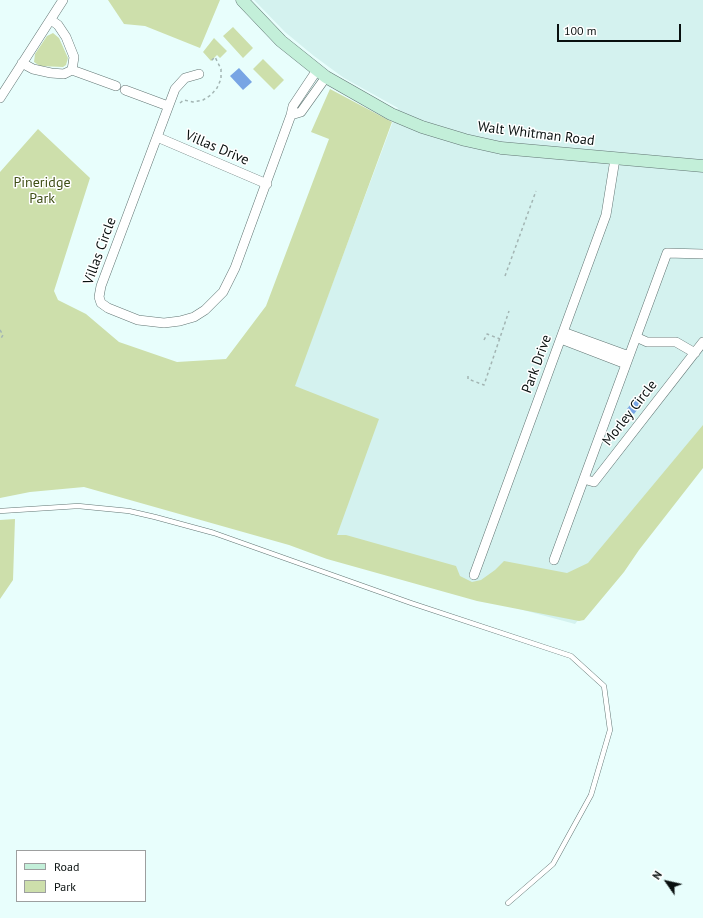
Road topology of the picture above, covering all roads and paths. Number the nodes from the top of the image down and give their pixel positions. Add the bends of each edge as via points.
1 (63, 0) edge
2 (242, 0) edge
3 (51, 20) junction
4 (210, 62) dead end
5 (22, 63) junction
6 (72, 70) junction
7 (199, 74) dead end
8 (322, 74) junction
9 (116, 86) dead end
10 (125, 90) dead end
11 (0, 98) edge
12 (173, 105) junction
13 (157, 137) junction
14 (615, 159) junction
15 (703, 166) edge
16 (267, 184) junction
17 (536, 191) dead end
18 (703, 254) edge
19 (505, 276) dead end
20 (509, 311) dead end
21 (0, 330) edge
22 (562, 335) junction
23 (636, 337) junction
24 (500, 339) junction
25 (0, 340) edge
26 (484, 340) dead end
27 (703, 342) edge
28 (694, 352) junction
29 (627, 360) junction
30 (468, 376) dead end
31 (584, 479) junction
32 (0, 511) edge
33 (554, 560) dead end
34 (474, 575) dead end
35 (508, 903) dead end

1 - 3 street
2 - 8 main road, Walt Whitman Road via 281,41
3 - 5 street
3 - 6 street via 66,37 74,57
4 - 12 path via 215,57 221,69 217,88 211,95 203,100 184,100
5 - 6 street via 33,69 51,73 64,74
5 - 11 street
6 - 9 street
7 - 12 street, Villas Circle via 185,78 174,89
8 - 14 main road, Walt Whitman Road via 391,114 443,134 501,148
8 - 16 street, Villas Circle via 297,98
10 - 12 street
12 - 13 street, Villas Circle
13 - 16 street, Villas Drive
13 - 16 street, Villas Circle via 101,286 98,297 108,308 138,320 180,322 216,301 230,281
14 - 15 main road, Walt Whitman Road
14 - 22 street, Park Drive via 606,216
17 - 19 path
18 - 23 street, Morley Circle via 667,253
20 - 24 path
21 - 25 path via 3,335
22 - 29 street
22 - 34 street, Park Drive
23 - 28 street via 648,342 676,342
23 - 29 street, Morley Circle
24 - 26 path via 487,334
24 - 30 path via 484,385 468,379
27 - 28 street, Morley Circle
28 - 31 street, Morley Circle via 594,482
29 - 31 street, Morley Circle
31 - 33 street, Morley Circle
32 - 35 lane via 78,506 130,511 156,517 214,532 411,603 571,656 604,686 610,730 591,795 553,864

